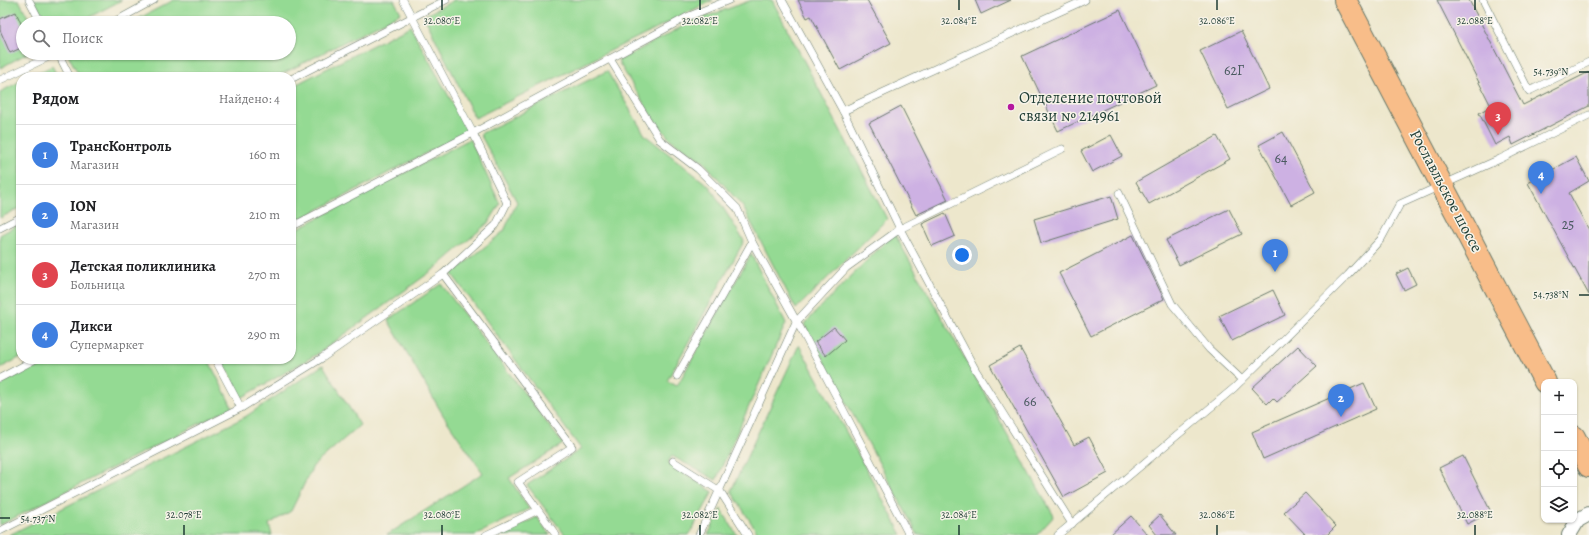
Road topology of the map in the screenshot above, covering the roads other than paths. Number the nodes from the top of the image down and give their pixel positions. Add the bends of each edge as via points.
1 (29, 0) edge
2 (154, 0) edge
3 (403, 0) edge
4 (446, 0) edge
5 (729, 0) edge
6 (782, 0) edge
7 (1085, 0) edge
8 (1345, 0) edge
9 (1483, 0) edge
10 (37, 16) edge
11 (125, 16) edge
12 (412, 18) junction
13 (610, 59) junction
14 (42, 60) edge
15 (61, 60) edge
16 (1589, 62) edge
17 (16, 72) edge
18 (17, 72) edge
19 (67, 72) edge
20 (296, 76) edge
21 (0, 80) edge
22 (843, 110) junction
23 (1589, 115) edge
24 (473, 133) junction
25 (1062, 149) dead end
26 (1443, 185) junction
27 (1119, 193) dead end
28 (16, 220) edge
29 (296, 224) edge
30 (0, 228) edge
31 (900, 229) junction
32 (752, 242) junction
33 (443, 274) junction
34 (796, 322) junction
35 (27, 364) edge
36 (218, 364) edge
37 (677, 376) dead end
38 (0, 378) edge
39 (1543, 379) edge
40 (1242, 380) junction
41 (241, 408) junction
42 (1577, 443) edge
43 (673, 461) dead end
44 (1589, 466) edge
45 (720, 491) junction
46 (538, 510) junction
47 (1589, 514) edge
48 (1072, 524) junction
49 (0, 531) edge
50 (486, 535) edge
51 (556, 535) edge
52 (699, 535) edge
53 (748, 535) edge
54 (909, 535) edge
55 (1058, 535) edge
56 (1569, 535) edge

1 - 10 lane
2 - 11 lane
3 - 12 lane
4 - 12 lane
5 - 13 lane via 687,17
6 - 22 lane
7 - 22 lane
8 - 26 main road, Рославльское шоссе
9 - 16 lane via 1528,91
12 - 20 lane
12 - 24 lane
13 - 24 lane
13 - 32 lane via 660,140 698,169 738,208
14 - 18 lane
15 - 19 lane
17 - 21 lane
22 - 31 lane
23 - 26 lane
24 - 29 lane
24 - 33 lane via 507,203 496,226
25 - 31 lane
26 - 39 main road, Рославльское шоссе
26 - 40 lane via 1400,204 1381,239
27 - 40 lane via 1172,304 1209,349
28 - 30 lane
31 - 34 lane via 846,268
31 - 48 lane via 974,369
32 - 34 lane
32 - 37 lane
33 - 41 lane via 322,358
33 - 46 lane via 572,447 518,482
34 - 45 lane
34 - 54 lane
35 - 38 lane
36 - 41 lane
40 - 48 lane
41 - 49 lane
42 - 44 main road
43 - 45 lane
45 - 52 lane
45 - 53 lane
46 - 50 lane
46 - 51 lane
47 - 56 street via 1578,520
48 - 55 lane

